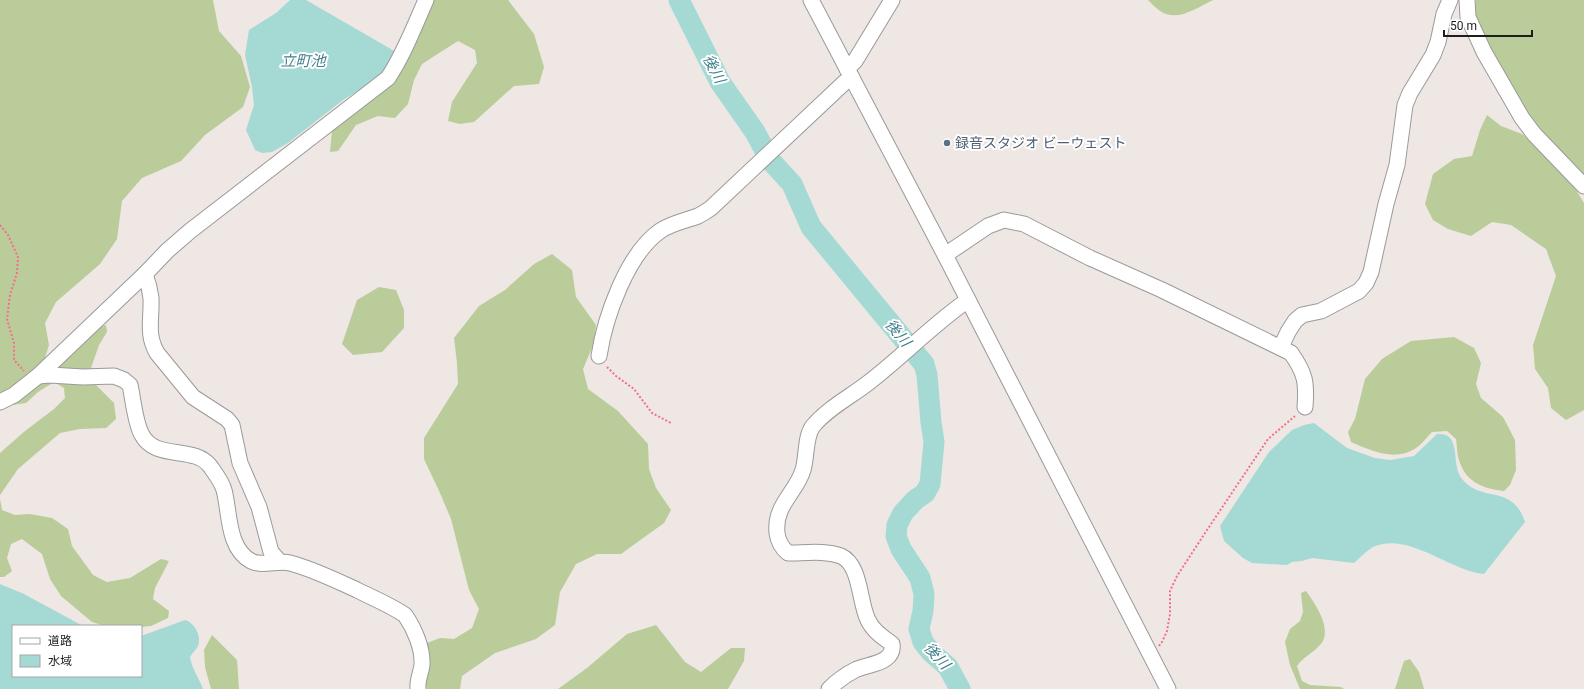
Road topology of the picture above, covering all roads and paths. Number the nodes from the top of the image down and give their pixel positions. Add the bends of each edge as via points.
1 (426, 0) edge
2 (810, 0) edge
3 (892, 0) edge
4 (1450, 0) edge
5 (1467, 0) edge
6 (849, 74) junction
7 (1584, 186) edge
8 (0, 225) edge
9 (945, 255) junction
10 (145, 274) junction
11 (968, 300) junction
12 (1281, 347) junction
13 (599, 356) joint
14 (38, 376) junction
15 (0, 402) edge
16 (1305, 407) joint
17 (672, 422) dead end
18 (279, 561) junction
19 (1151, 655) junction
20 (1164, 687) edge
21 (418, 689) edge
22 (829, 689) edge

1 - 10 street via 405,48 388,78 190,231
2 - 6 street
3 - 6 street
4 - 12 street via 1433,55 1405,106 1397,165 1371,272 1366,283 1359,291 1321,312 1302,315 1295,321
5 - 7 street via 1468,17 1484,52 1522,118
6 - 9 street
6 - 13 street via 845,82 711,208 660,231 648,243 631,265 618,289
8 - 14 path via 8,235 18,257 17,273 6,320 14,343 14,360 22,371
9 - 11 street
9 - 12 street via 988,226 1004,220 1024,224 1090,258
10 - 14 street
10 - 18 street via 151,299 150,332 153,345 193,397 232,425 240,463 259,507 271,552
11 - 19 street
11 - 22 street via 812,427 802,472 778,514 778,536 782,548 788,553 828,553 841,556 850,562 868,620 874,630 892,644 893,650 889,656 855,670
12 - 16 street via 1291,353 1302,368 1306,389
13 - 17 path via 616,376 634,389 652,414
14 - 15 street via 14,395
14 - 18 street via 114,376 124,380 130,385 141,433 146,442 158,450 186,454 209,465 224,488 233,537 243,554 252,562
16 - 19 path via 1268,440 1177,576 1170,592 1167,630 1162,642
18 - 21 street via 314,570 405,615 411,623 422,654
19 - 20 street

